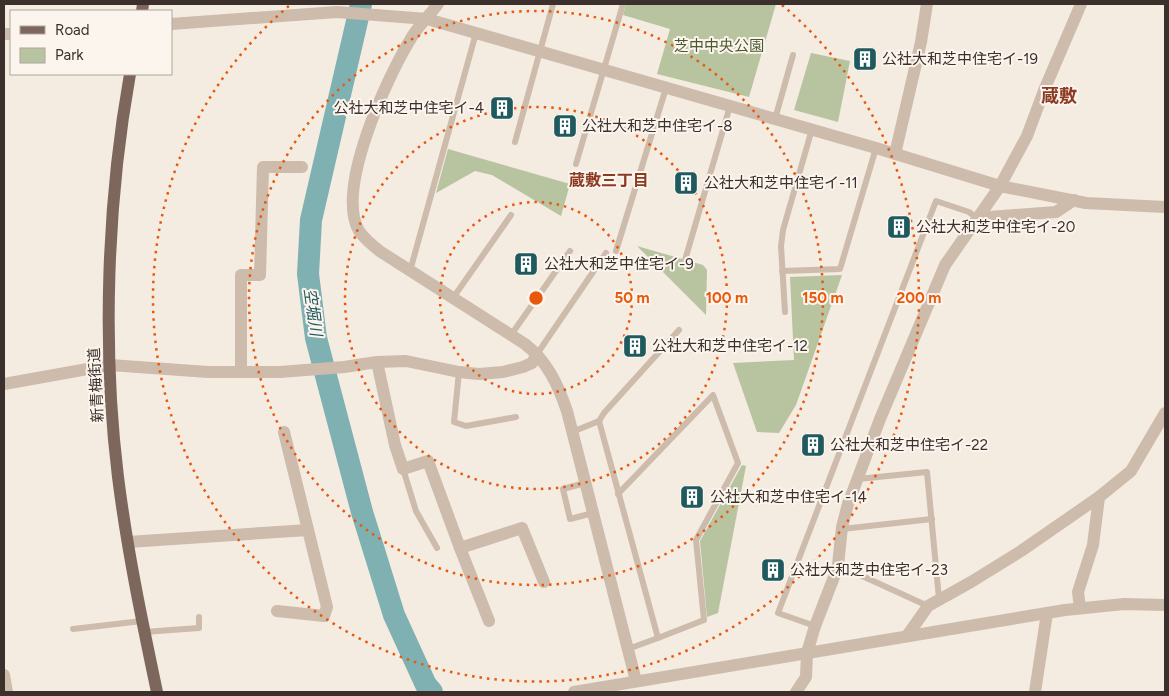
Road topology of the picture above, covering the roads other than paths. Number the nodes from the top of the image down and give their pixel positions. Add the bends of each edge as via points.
1 (438, 4) edge
2 (553, 4) edge
3 (623, 4) edge
4 (927, 4) edge
5 (1081, 4) edge
6 (427, 19) junction
7 (172, 24) edge
8 (476, 33) junction
9 (540, 51) junction
10 (793, 55) dead end
11 (604, 70) junction
12 (130, 75) edge
13 (666, 88) junction
14 (730, 106) junction
15 (775, 119) junction
16 (812, 129) junction
17 (515, 142) dead end
18 (876, 148) junction
19 (895, 154) junction
20 (576, 164) dead end
21 (302, 167) dead end
22 (1000, 186) junction
23 (1074, 200) junction
24 (1165, 207) edge
25 (511, 215) dead end
26 (977, 218) junction
27 (570, 251) dead end
28 (616, 251) dead end
29 (606, 253) dead end
30 (685, 260) dead end
31 (410, 271) junction
32 (782, 271) junction
33 (453, 298) junction
34 (785, 312) dead end
35 (679, 330) dead end
36 (511, 335) junction
37 (537, 354) junction
38 (377, 362) junction
39 (110, 366) junction
40 (241, 372) junction
41 (459, 372) junction
42 (4, 384) edge
43 (1165, 412) edge
44 (516, 417) dead end
45 (599, 421) junction
46 (284, 432) dead end
47 (572, 432) junction
48 (403, 468) junction
49 (858, 478) junction
50 (585, 483) junction
51 (618, 494) junction
52 (1099, 497) junction
53 (593, 513) junction
54 (932, 519) junction
55 (842, 529) junction
56 (308, 530) junction
57 (128, 542) junction
58 (437, 548) dead end
59 (460, 548) junction
60 (838, 565) junction
61 (544, 582) dead end
62 (939, 599) junction
63 (1165, 605) edge
64 (928, 606) junction
65 (1080, 608) junction
66 (277, 611) dead end
67 (1046, 613) junction
68 (199, 617) dead end
69 (489, 621) dead end
70 (143, 626) junction
71 (815, 626) junction
72 (73, 629) dead end
73 (907, 636) junction
74 (658, 638) junction
75 (628, 649) junction
76 (808, 653) junction
77 (4, 675) edge
78 (636, 681) junction
79 (7, 692) edge
80 (157, 692) edge
81 (574, 692) edge
82 (796, 692) edge
83 (1035, 692) edge

1 - 6 street
2 - 9 lane
3 - 11 lane
4 - 19 street
5 - 22 street via 1027,136
6 - 7 street via 337,12
6 - 8 street
6 - 31 street via 411,38 381,96 361,152 353,192 359,230 381,252
8 - 9 street
8 - 31 lane
9 - 11 street
9 - 17 lane
10 - 15 lane
11 - 13 street
11 - 20 lane
12 - 39 main road, 新青梅街道 via 115,189
13 - 14 street
13 - 28 lane
14 - 15 street
14 - 30 lane
15 - 16 street
16 - 18 street
16 - 32 lane via 783,230
18 - 19 street
18 - 32 lane via 840,269
19 - 22 street
21 - 40 street via 263,167 260,275 241,274
22 - 23 street
22 - 26 street
23 - 24 street
23 - 26 street via 1056,212
25 - 33 lane
26 - 49 street via 945,265
26 - 71 lane via 936,201 778,613
27 - 36 lane
29 - 37 lane
31 - 33 street
32 - 34 lane
33 - 36 street
35 - 45 lane
36 - 37 street
37 - 41 street via 532,363 503,372
37 - 47 street via 558,384
38 - 40 street via 305,371
38 - 41 street via 406,361
38 - 48 street via 394,445
39 - 40 street
39 - 42 street
39 - 57 main road, 新青梅街道 via 118,475
41 - 44 lane via 454,422 466,426
43 - 52 street via 1131,471
45 - 47 lane
45 - 51 lane
46 - 56 street
47 - 50 street
48 - 58 lane via 416,511
48 - 59 street via 428,461
49 - 54 lane via 927,472
49 - 55 street
50 - 53 street
50 - 53 lane via 562,489 570,519
51 - 74 lane
51 - 74 lane via 713,395 738,463 696,540 704,620
52 - 62 street via 1021,551
52 - 65 street via 1093,545 1078,592
53 - 75 street
54 - 55 lane
54 - 62 lane
55 - 60 street
56 - 57 street
56 - 66 street via 326,607 324,616
57 - 70 main road, 新青梅街道
59 - 61 street via 522,528
59 - 69 street
60 - 64 lane
60 - 71 street
62 - 64 street
63 - 65 street
64 - 73 street
65 - 67 street
67 - 73 street
67 - 83 street
68 - 70 lane via 200,628
70 - 72 lane
70 - 80 main road, 新青梅街道
71 - 76 street
73 - 76 street
74 - 75 lane
75 - 78 street
76 - 78 street
76 - 82 street via 806,677
77 - 79 street
78 - 81 street

